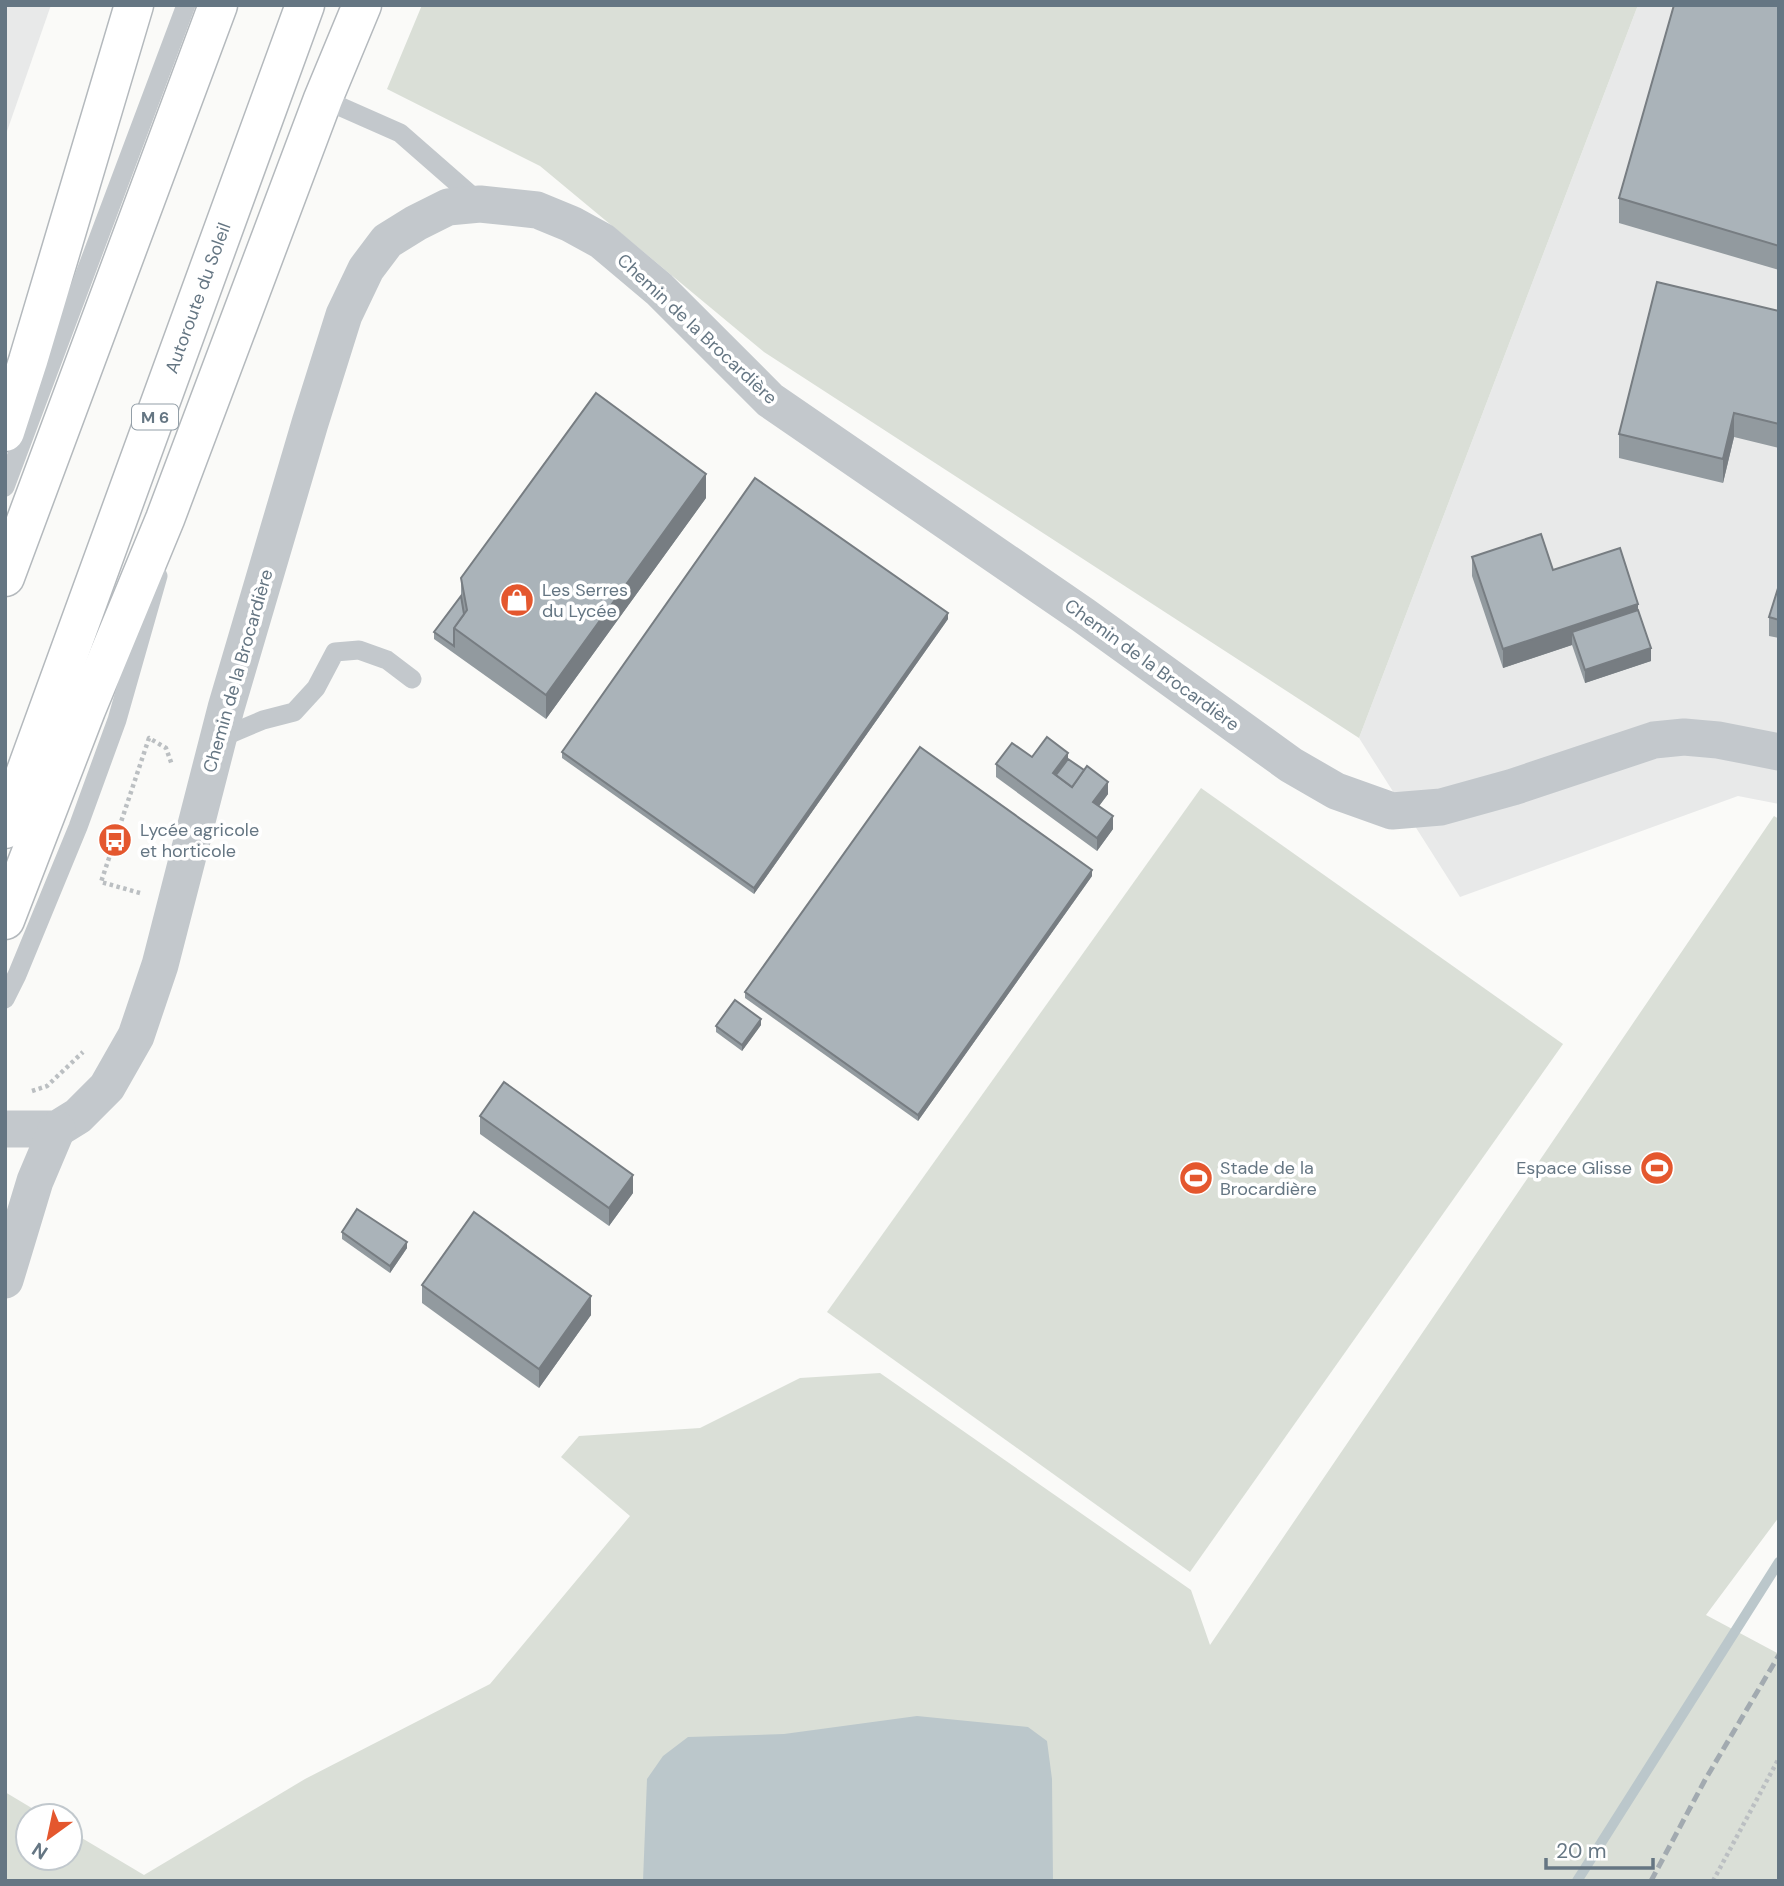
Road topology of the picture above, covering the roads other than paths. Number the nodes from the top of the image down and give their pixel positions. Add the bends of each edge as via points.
1 (134, 5) edge
2 (186, 5) edge
3 (218, 5) edge
4 (305, 5) edge
5 (348, 5) edge
6 (362, 5) edge
7 (323, 99) junction
8 (480, 204) junction
9 (5, 432) edge
10 (5, 487) edge
11 (165, 520) junction
12 (5, 577) edge
13 (412, 679) dead end
14 (218, 739) junction
15 (1779, 752) edge
16 (5, 828) edge
17 (5, 920) edge
18 (5, 999) edge
19 (5, 1129) edge
20 (57, 1129) junction
21 (5, 1280) edge

1 - 9 highway
2 - 10 lane
3 - 12 highway
4 - 16 highway, Autoroute du Soleil / M 6
5 - 7 lane
6 - 7 highway
7 - 8 lane via 400,133
7 - 11 highway
8 - 14 street, Chemin de la Brocardière via 448,207 416,223 387,241 366,269 344,315
8 - 15 street, Chemin de la Brocardière via 537,210 602,241 659,289 770,400 1083,615 1290,765 1336,791 1392,811 1441,807 1654,740 1718,740
11 - 17 highway
11 - 18 lane via 157,582 117,720 78,827
13 - 14 lane via 387,660 368,653 335,652 316,688 294,712
14 - 20 street, Chemin de la Brocardière via 160,965 136,1035 107,1087 78,1116
19 - 20 street
20 - 21 street via 35,1181

